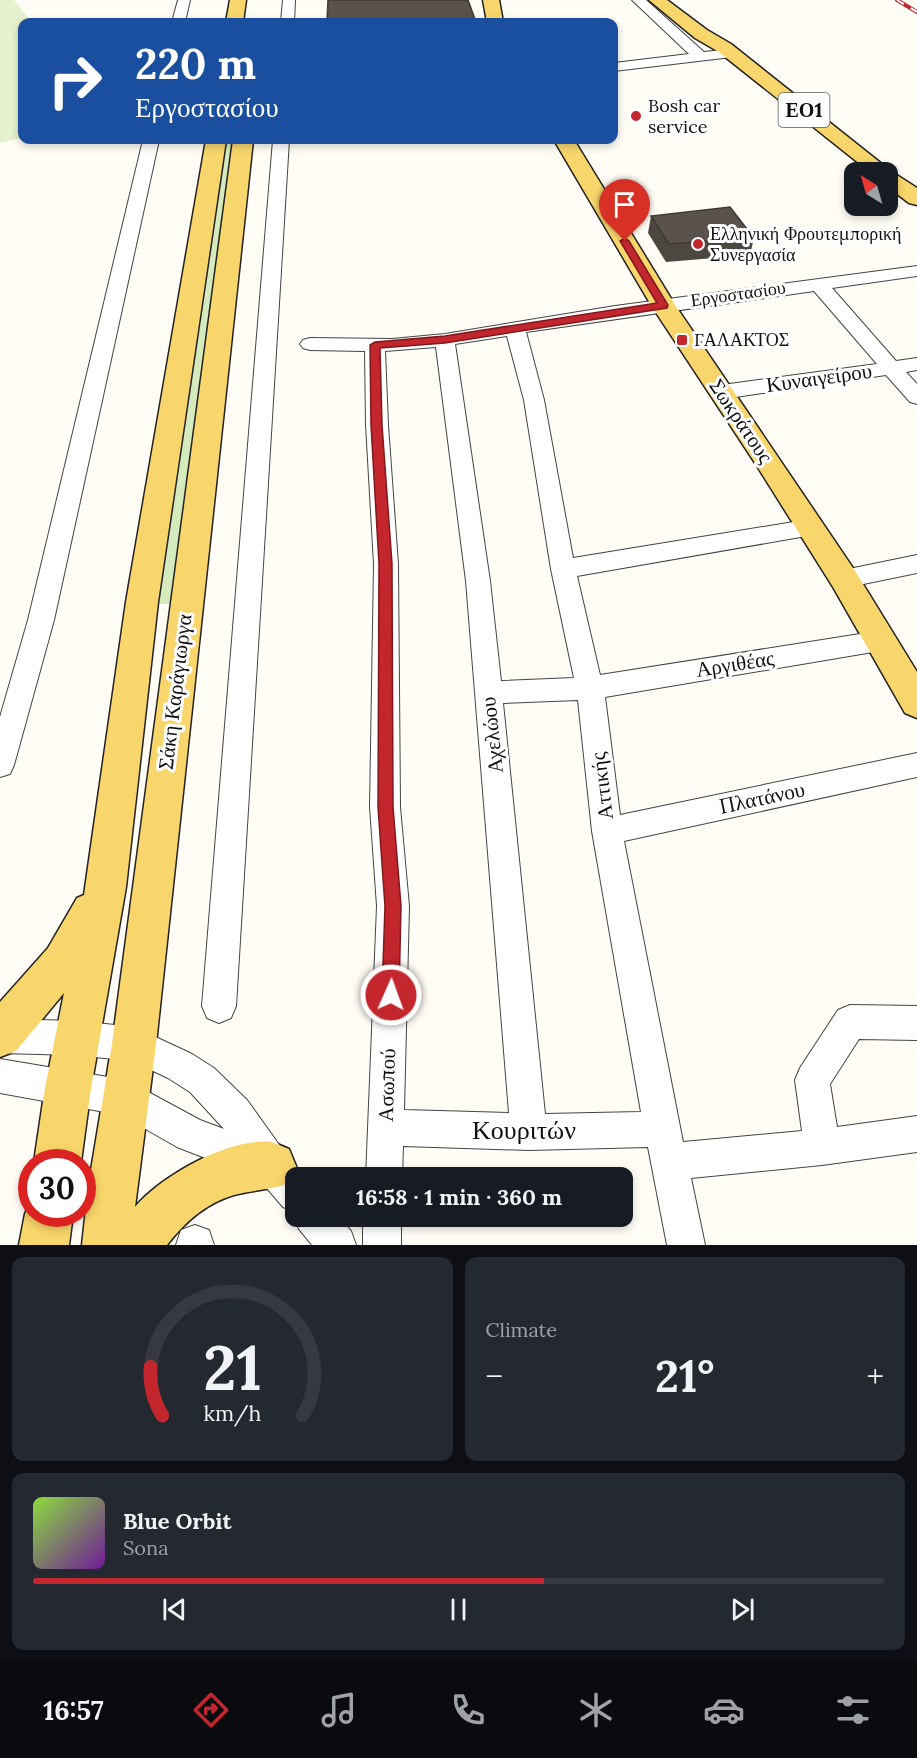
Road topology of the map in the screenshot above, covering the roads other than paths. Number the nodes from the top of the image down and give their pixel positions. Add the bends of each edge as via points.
1 (184, 0) edge
2 (238, 0) edge
3 (289, 0) edge
4 (491, 0) edge
5 (638, 0) edge
6 (657, 0) edge
7 (676, 0) edge
8 (180, 18) edge
9 (236, 18) edge
10 (288, 18) edge
11 (494, 18) edge
12 (729, 50) junction
13 (701, 57) junction
14 (618, 67) edge
15 (150, 144) edge
16 (215, 144) edge
17 (243, 144) edge
18 (281, 144) edge
19 (566, 144) edge
20 (869, 162) edge
21 (898, 184) edge
22 (917, 198) edge
23 (917, 271) edge
24 (817, 283) junction
25 (663, 305) junction
26 (515, 327) junction
27 (445, 340) junction
28 (310, 344) dead end
29 (375, 345) junction
30 (917, 364) edge
31 (891, 368) junction
32 (722, 392) junction
33 (917, 398) edge
34 (812, 527) junction
35 (917, 564) edge
36 (563, 568) junction
37 (844, 579) junction
38 (879, 640) junction
39 (590, 688) junction
40 (487, 693) junction
41 (917, 703) edge
42 (0, 765) edge
43 (917, 765) edge
44 (607, 831) junction
45 (106, 887) junction
46 (219, 1006) dead end
47 (917, 1023) edge
48 (0, 1035) edge
49 (77, 1038) junction
50 (134, 1044) junction
51 (0, 1076) edge
52 (68, 1088) junction
53 (126, 1098) junction
54 (385, 1127) junction
55 (529, 1131) junction
56 (917, 1134) edge
57 (666, 1146) junction
58 (822, 1147) junction
59 (59, 1149) edge
60 (384, 1167) edge
61 (284, 1180) edge
62 (47, 1227) edge
63 (321, 1227) edge
64 (382, 1227) edge
65 (44, 1245) edge
66 (107, 1245) edge
67 (140, 1245) edge
68 (337, 1245) edge
69 (382, 1245) edge
70 (686, 1245) edge

1 - 8 street
2 - 9 main road
3 - 10 street
4 - 11 main road
5 - 13 street
6 - 12 main road, ΕΟ1
7 - 12 main road, ΕΟ1 via 717,32
12 - 13 street
12 - 20 main road, ΕΟ1
13 - 14 street
15 - 42 street via 41,620
16 - 45 main road, Σάκη Καράγιωργα via 142,602
17 - 50 main road, Σάκη Καράγιωργα
18 - 46 street
19 - 25 main road, Σωκράτους
21 - 22 main road
23 - 24 street, Εργοστασίου
24 - 25 street, Εργοστασίου
24 - 31 street
25 - 26 street, Εργοστασίου
25 - 32 main road, Σωκράτους
26 - 27 street, Εργοστασίου
26 - 36 street, Αττικής via 536,411
27 - 29 street, Εργοστασίου
27 - 40 street, Αχελώου via 478,581
28 - 29 street, Εργοστασίου
29 - 54 street, Ασωπού via 386,564 385,807 393,906
30 - 31 street, Κυναιγείρου
31 - 32 street, Κυναιγείρου
31 - 33 street
32 - 34 main road, Σωκράτους
34 - 36 street
34 - 37 main road, Σωκράτους
35 - 37 street
36 - 39 street, Αττικής
37 - 38 main road, Σωκράτους
38 - 39 street, Αργιθέας
38 - 41 main road, Σωκράτους
39 - 40 street, Αργιθέας
39 - 44 street, Αττικής
40 - 55 street, Αχελώου
43 - 44 street, Πλατάνου
44 - 57 street, Αττικής
45 - 48 main road via 63,963
45 - 49 main road, Σάκη Καράγιωργα
47 - 58 street via 850,1022 812,1080
48 - 49 street
49 - 50 street
49 - 52 main road, Σάκη Καράγιωργα
50 - 53 main road, Σάκη Καράγιωργα
50 - 61 street via 202,1080 234,1113
51 - 52 street
52 - 53 street
52 - 59 main road, Σάκη Καράγιωργα
53 - 61 street
53 - 66 main road, Σάκη Καράγιωργα
54 - 55 street, Κουριτών
54 - 60 street, Ασωπού
55 - 57 street, Κουριτών
56 - 58 street, Κουριτών
57 - 58 street, Κουριτών
57 - 70 street, Αττικής
61 - 67 main road via 242,1167 207,1180 180,1197 151,1227
62 - 65 main road
63 - 68 street
64 - 69 street

